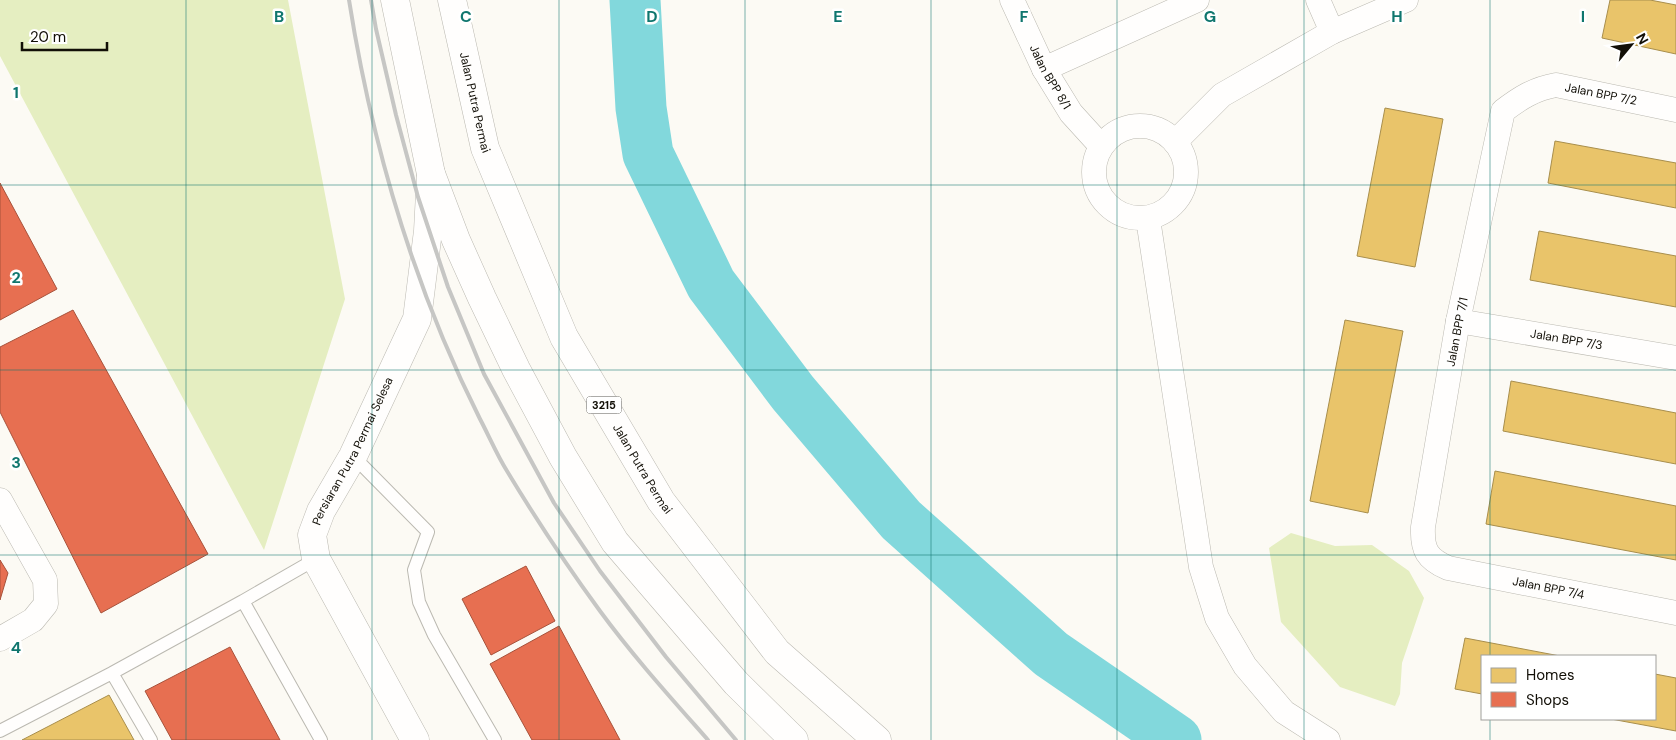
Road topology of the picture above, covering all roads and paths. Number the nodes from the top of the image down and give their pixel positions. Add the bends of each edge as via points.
1 (395, 0) edge
2 (452, 0) edge
3 (1012, 0) edge
4 (1197, 0) edge
5 (1318, 0) edge
6 (1406, 0) edge
7 (1174, 5) edge
8 (1332, 32) junction
9 (1044, 69) junction
10 (1676, 110) edge
11 (1503, 111) joint
12 (1175, 142) junction
13 (1101, 146) junction
14 (430, 174) junction
15 (1148, 219) junction
16 (1458, 321) junction
17 (1676, 358) edge
18 (353, 456) junction
19 (0, 500) edge
20 (1427, 554) joint
21 (316, 560) junction
22 (243, 601) junction
23 (1676, 614) edge
24 (0, 639) edge
25 (112, 673) junction
26 (0, 731) edge
27 (151, 740) edge
28 (322, 740) edge
29 (414, 740) edge
30 (495, 740) edge
31 (794, 740) edge
32 (877, 740) edge
33 (1328, 740) edge

1 - 14 main road
2 - 32 main road, Jalan Putra Permai / 3215 via 485,148 564,337 661,501 778,652
3 - 9 street, Jalan BPP 8/1
4 - 7 street
5 - 8 street
6 - 8 street
7 - 9 street
8 - 12 street via 1222,95
9 - 13 street, Jalan BPP 8/1 via 1071,113
10 - 11 street, Jalan BPP 7/2 via 1556,85 1539,88
11 - 16 street, Jalan BPP 7/1
12 - 13 street via 1151,127 1137,126 1123,128
12 - 15 street via 1183,154 1186,168 1181,195 1172,206
13 - 15 street via 1095,160 1097,191 1118,213
14 - 18 main road, Persiaran Putra Permai Selesa via 428,232 417,319
14 - 31 main road via 456,240 516,369 562,457 615,542 736,683
15 - 33 street via 1201,567 1217,618 1244,666 1284,712
16 - 17 street, Jalan BPP 7/3
16 - 20 street, Jalan BPP 7/1 via 1423,527 1422,540
18 - 21 main road, Persiaran Putra Permai Selesa via 321,511 312,534
18 - 30 lane via 428,532 414,570 419,602 434,635
19 - 24 street via 45,580 46,604 33,620
20 - 23 street, Jalan BPP 7/4 via 1448,568
21 - 22 lane
21 - 29 main road, Persiaran Putra Permai Selesa
22 - 25 lane
22 - 28 lane
25 - 26 lane
25 - 27 lane

